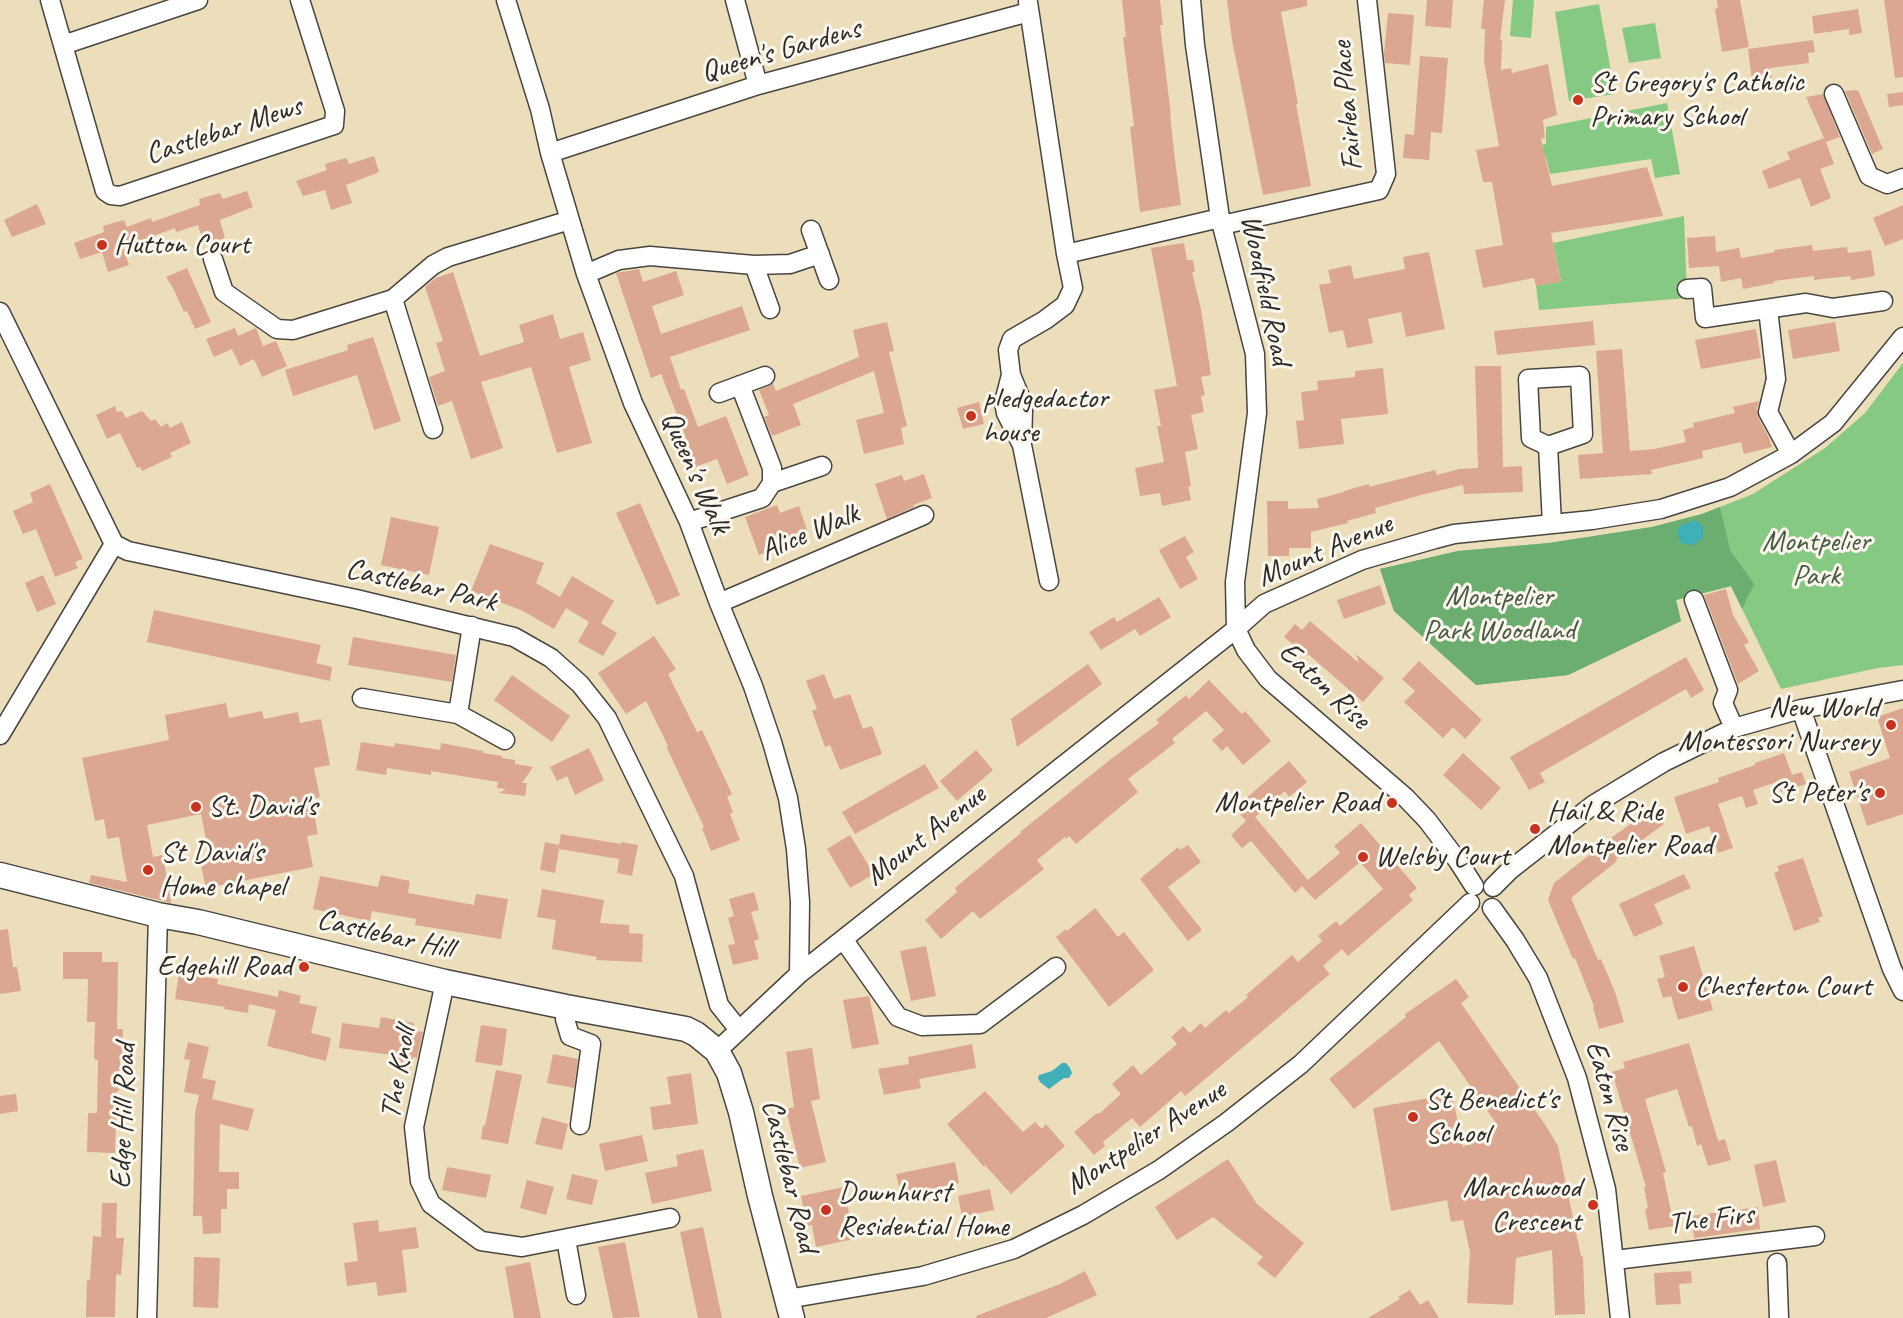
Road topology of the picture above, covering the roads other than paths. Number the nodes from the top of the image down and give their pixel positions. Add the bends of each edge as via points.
1 (50, 0) edge
2 (198, 0) edge
3 (300, 0) edge
4 (506, 0) edge
5 (735, 0) edge
6 (1191, 0) edge
7 (1367, 0) edge
8 (1029, 6) edge
9 (63, 45) junction
10 (758, 85) junction
11 (1834, 94) dead end
12 (550, 153) junction
13 (1903, 178) edge
14 (570, 220) junction
15 (1221, 222) junction
16 (811, 230) dead end
17 (820, 254) junction
18 (1066, 254) junction
19 (213, 259) dead end
20 (754, 265) junction
21 (586, 274) junction
22 (829, 280) dead end
23 (1687, 289) dead end
24 (393, 299) junction
25 (1883, 301) dead end
26 (770, 309) dead end
27 (1768, 309) junction
28 (0, 312) edge
29 (1903, 337) edge
30 (765, 376) dead end
31 (740, 385) junction
32 (719, 393) dead end
33 (433, 429) dead end
34 (1548, 446) junction
35 (1791, 454) junction
36 (822, 466) dead end
37 (772, 483) junction
38 (924, 515) dead end
39 (688, 522) junction
40 (1552, 524) junction
41 (114, 544) junction
42 (1049, 581) dead end
43 (1694, 600) dead end
44 (719, 603) junction
45 (472, 626) junction
46 (1236, 629) junction
47 (1903, 690) edge
48 (362, 698) dead end
49 (1801, 709) junction
50 (458, 714) junction
51 (1734, 728) junction
52 (0, 735) edge
53 (505, 740) dead end
54 (0, 875) edge
55 (1492, 887) junction
56 (1472, 894) junction
57 (1492, 908) junction
58 (158, 915) junction
59 (843, 939) junction
60 (1056, 967) dead end
61 (799, 974) junction
62 (445, 982) junction
63 (1903, 991) edge
64 (567, 1018) junction
65 (739, 1030) junction
66 (717, 1051) junction
67 (580, 1125) dead end
68 (670, 1218) dead end
69 (1815, 1236) dead end
70 (566, 1239) junction
71 (1615, 1260) junction
72 (1777, 1263) dead end
73 (576, 1295) dead end
74 (790, 1308) edge
75 (147, 1318) edge
76 (1620, 1318) edge
77 (1779, 1318) edge

1 - 9 street
2 - 9 street
3 - 9 street, Castlebar Mews via 335,111 334,125 120,196 105,191
4 - 12 street, Queen's Walk
5 - 10 street
6 - 15 street, Woodfield Road
7 - 15 street, Fairlea Place via 1386,174 1379,190
8 - 10 street, Queen's Gardens
8 - 18 street
10 - 12 street, Queen's Gardens
11 - 13 street via 1869,176 1887,183
12 - 14 street, Queen's Walk
14 - 21 street, Queen's Walk
14 - 24 street via 448,257
15 - 18 street
15 - 46 street, Woodfield Road via 1255,354 1257,413 1235,582
16 - 17 street
17 - 20 street via 790,264
17 - 22 street
18 - 42 street via 1073,288 1065,305 1012,339 1008,350 1011,375 1004,402 1022,445
19 - 24 street via 224,292 277,329 292,330
20 - 21 street via 650,256 619,260
20 - 26 street
21 - 39 street, Queen's Walk via 633,403
23 - 27 street via 1702,288 1705,318
24 - 33 street
25 - 27 street via 1833,308 1806,303
27 - 35 street via 1776,378 1768,412
28 - 41 street
29 - 35 street, Mount Avenue via 1833,423
30 - 31 street
31 - 32 street
31 - 37 street via 772,468
34 - 34 street via 1583,434 1580,376 1528,378 1531,438
34 - 40 street
35 - 40 street, Mount Avenue via 1730,487 1661,508
36 - 37 street
37 - 39 street via 762,498
38 - 44 street, Alice Walk
39 - 44 street, Queen's Walk
40 - 46 street, Mount Avenue via 1454,534 1362,560 1264,604
41 - 45 street, Castlebar Park via 128,551
41 - 52 street
43 - 51 street via 1728,690 1723,703
44 - 61 street, Queen's Walk via 753,687 788,798 800,902
45 - 50 street
45 - 65 street, Castlebar Park via 514,637 551,658 580,684 607,718 684,876 719,1005
46 - 56 street, Eaton Rise via 1268,679 1427,820 1458,861
46 - 59 street, Mount Avenue
47 - 49 street
48 - 50 street
49 - 51 street
49 - 63 street
50 - 53 street
51 - 55 street via 1664,762 1593,805
54 - 58 main road, Castlebar Hill
55 - 56 street via 1486,883
55 - 57 street via 1497,894
56 - 57 street via 1479,910
56 - 74 street, Montpelier Avenue via 1301,1064 1159,1170 1083,1215 1014,1249
57 - 71 street, Eaton Rise via 1538,978 1577,1078 1606,1189
58 - 62 main road, Castlebar Hill
58 - 75 street, Edge Hill Road
59 - 60 street via 898,1017 922,1026 980,1024
59 - 61 street, Mount Avenue
61 - 65 street, Mount Avenue
62 - 64 main road, Castlebar Hill
62 - 70 street, The Knoll via 414,1127 420,1181 431,1204 481,1241 522,1247
64 - 66 main road, Castlebar Hill via 686,1029
64 - 67 street via 570,1036 591,1044
65 - 66 street, Mount Avenue
66 - 74 main road, Castlebar Road via 729,1073 741,1112
68 - 70 street, The Knoll
69 - 71 street, The Firs
70 - 73 street
71 - 76 street, Eaton Rise
72 - 77 street

